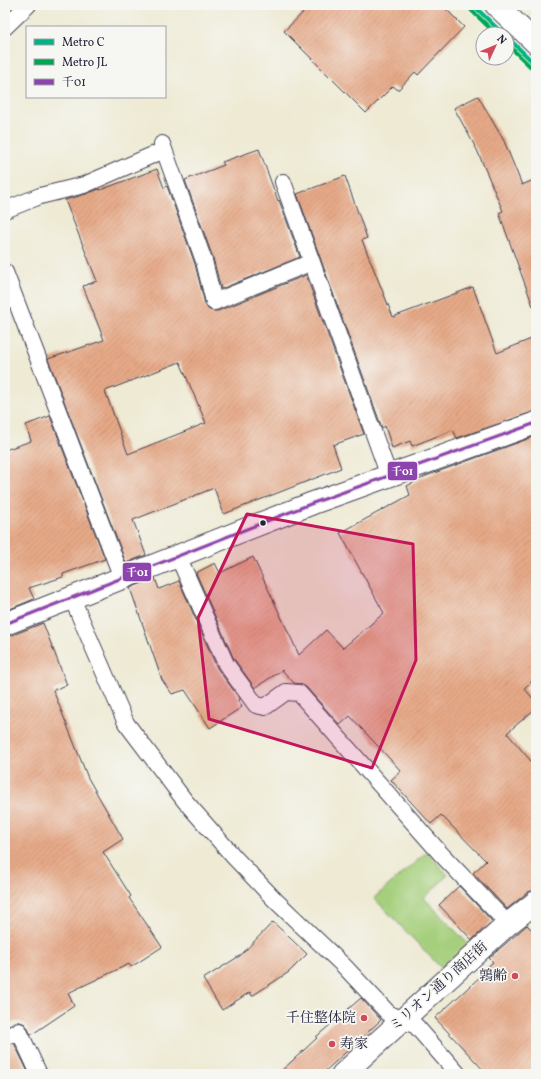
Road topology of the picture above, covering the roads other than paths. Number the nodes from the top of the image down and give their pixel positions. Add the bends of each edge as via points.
1 (28, 5) edge
2 (496, 5) edge
3 (5, 27) edge
4 (536, 42) edge
5 (283, 182) dead end
6 (5, 210) edge
7 (312, 262) junction
8 (5, 272) edge
9 (536, 423) edge
10 (389, 476) junction
11 (178, 556) junction
12 (122, 578) junction
13 (72, 598) junction
14 (5, 624) edge
15 (533, 909) edge
16 (508, 924) junction
17 (402, 1020) junction
18 (5, 1037) edge
19 (39, 1074) edge
20 (342, 1074) edge
21 (458, 1074) edge

1 - 3 lane
2 - 4 street
5 - 7 lane
6 - 7 lane via 40,196 84,185 163,147 204,261 214,302
7 - 10 lane
8 - 12 lane
9 - 10 street
10 - 11 street via 312,503
11 - 12 street
11 - 16 lane via 226,664 256,705 265,707 286,692 299,693 441,854
12 - 13 street
13 - 14 street
13 - 17 lane via 126,723 184,801 276,901 344,966 389,1014
15 - 16 street, ミリオン通り商店街
16 - 17 street, ミリオン通り商店街
17 - 20 street, ミリオン通り商店街
17 - 21 lane via 416,1026
18 - 19 lane via 19,1030

